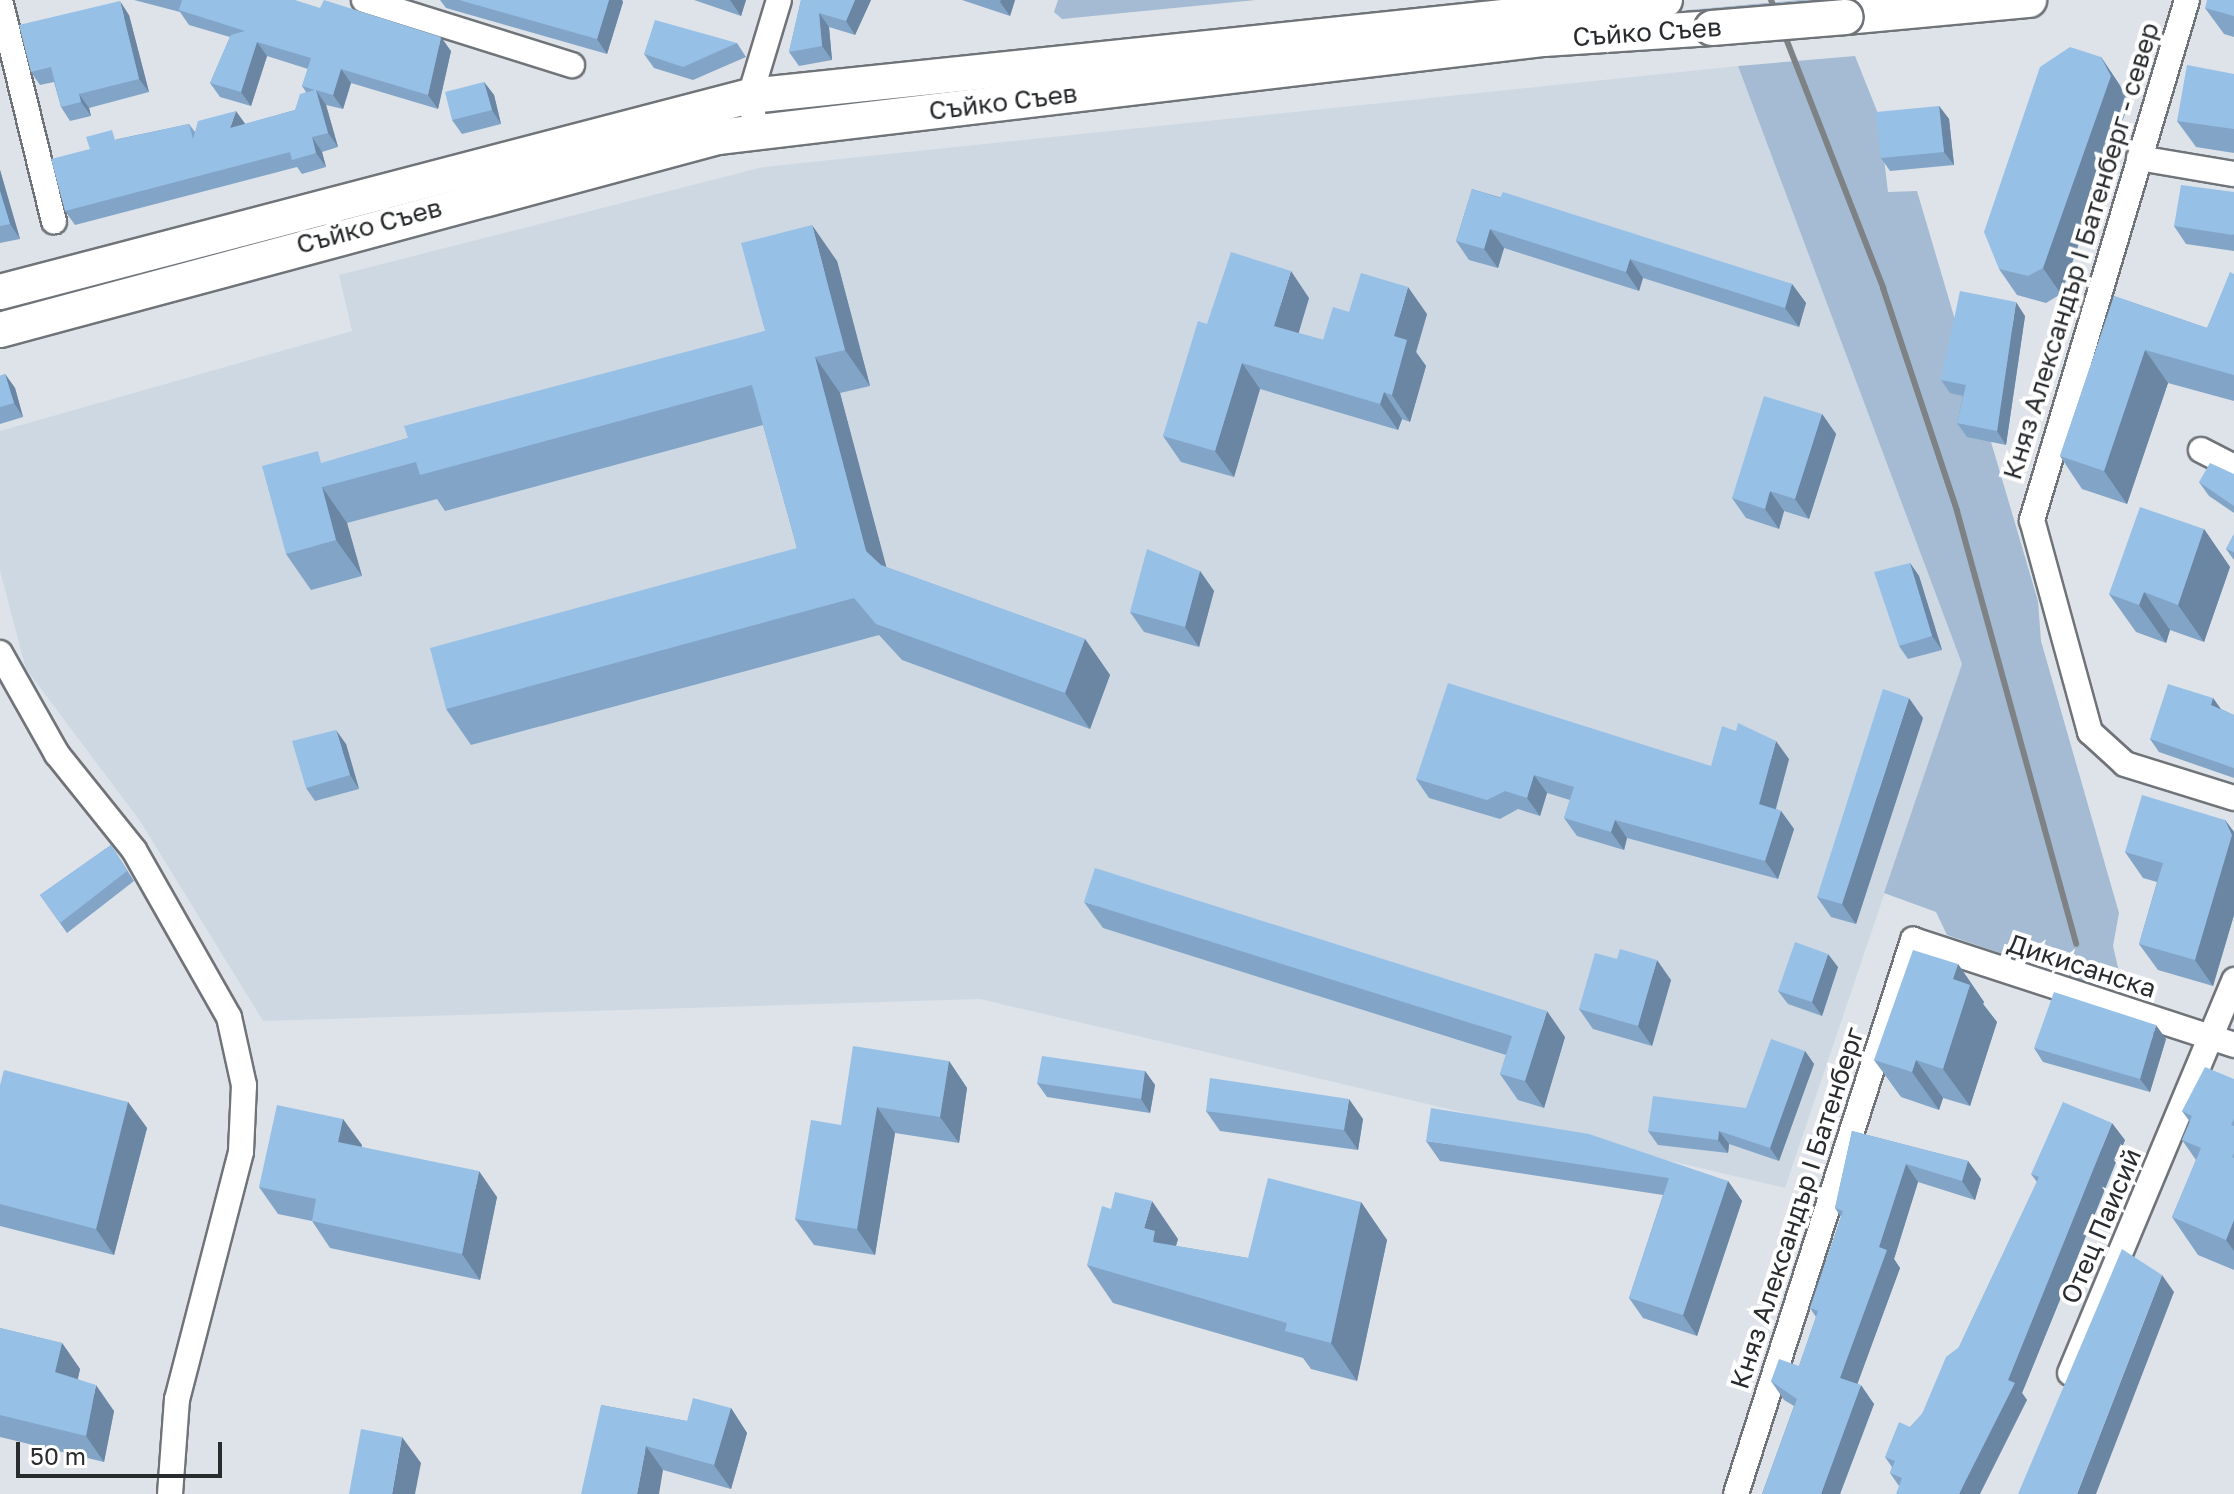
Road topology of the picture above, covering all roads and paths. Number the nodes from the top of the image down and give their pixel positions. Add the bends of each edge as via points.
1 (0, 0) edge
2 (364, 0) edge
3 (779, 0) edge
4 (1665, 0) edge
5 (2029, 0) edge
6 (2187, 0) edge
7 (1585, 14) edge
8 (572, 65) dead end
9 (750, 96) junction
10 (756, 130) junction
11 (2139, 158) junction
12 (2234, 174) edge
13 (54, 221) dead end
14 (0, 292) edge
15 (0, 330) edge
16 (2201, 450) dead end
17 (2234, 467) edge
18 (0, 653) edge
19 (2234, 798) edge
20 (1913, 940) joint
21 (2234, 980) edge
22 (2210, 1037) junction
23 (2234, 1045) edge
24 (2062, 1391) edge
25 (170, 1494) edge
26 (1736, 1494) edge

1 - 13 street
2 - 8 street
3 - 9 street
4 - 7 street, Съйко Съев
5 - 7 street, Съйко Съев, bridge via 1712,28
6 - 11 street, Княз Александър I Батенберг - север
7 - 9 street, Съйко Съев
7 - 10 street, Съйко Съев
9 - 10 street
9 - 14 street, Съйко Съев
10 - 15 street, Съйко Съев via 523,184
11 - 12 street
11 - 19 street, Княз Александър I Батенберг - север via 2035,493 2033,533 2090,732 2104,752
16 - 17 street
18 - 25 street via 57,754 134,850 214,990 229,1017 244,1085 241,1152 177,1399
20 - 22 street, Дикисанска
20 - 26 street, Княз Александър I Батенберг
21 - 22 street, Отец Паисий
22 - 23 street, Дикисанска
22 - 24 street, Отец Паисий

